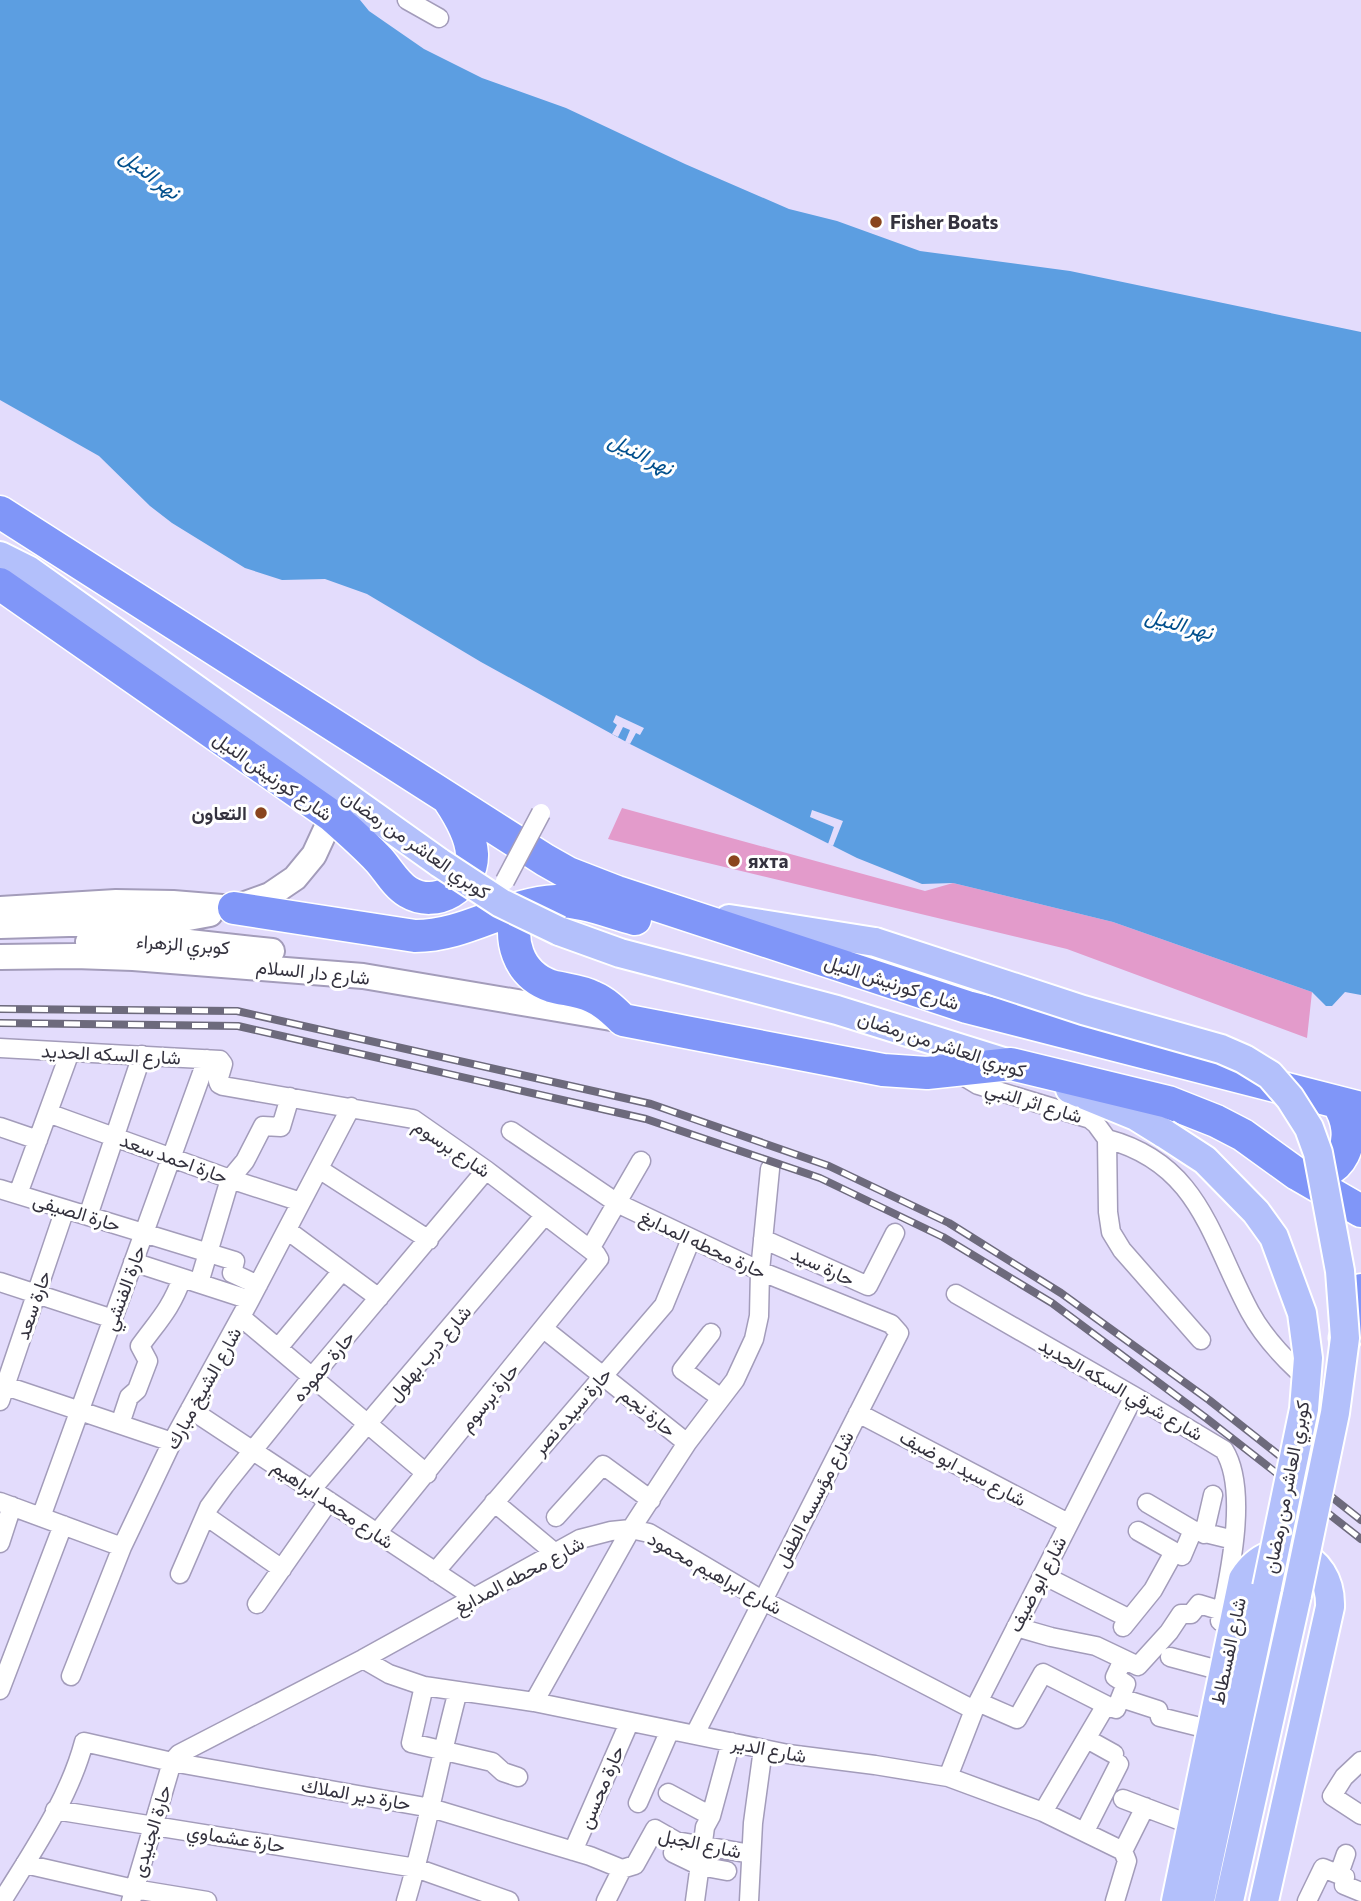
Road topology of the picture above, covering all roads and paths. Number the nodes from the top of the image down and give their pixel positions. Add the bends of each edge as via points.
1 (407, 0) edge
2 (439, 18) dead end
3 (0, 512) edge
4 (0, 556) edge
5 (0, 584) edge
6 (447, 796) junction
7 (541, 813) dead end
8 (332, 816) junction
9 (505, 881) dead end
10 (234, 908) junction
11 (0, 909) edge
12 (518, 909) junction
13 (672, 909) junction
14 (0, 926) edge
15 (755, 936) junction
16 (0, 945) edge
17 (0, 957) edge
18 (363, 976) junction
19 (624, 1020) junction
20 (0, 1048) edge
21 (70, 1052) junction
22 (142, 1055) junction
23 (215, 1060) junction
24 (1011, 1064) junction
25 (955, 1071) junction
26 (289, 1097) junction
27 (1349, 1105) edge
28 (351, 1107) junction
29 (48, 1113) junction
30 (0, 1127) edge
31 (511, 1131) dead end
32 (116, 1137) junction
33 (38, 1139) junction
34 (1107, 1139) junction
35 (172, 1158) junction
36 (641, 1161) dead end
37 (319, 1169) junction
38 (770, 1169) dead end
39 (486, 1170) junction
40 (1297, 1174) junction
41 (230, 1179) junction
42 (0, 1189) edge
43 (18, 1194) junction
44 (301, 1202) junction
45 (617, 1203) junction
46 (65, 1209) junction
47 (1361, 1211) edge
48 (545, 1215) junction
49 (88, 1216) junction
50 (287, 1230) junction
51 (144, 1233) junction
52 (895, 1233) dead end
53 (763, 1238) junction
54 (691, 1239) junction
55 (429, 1240) junction
56 (207, 1252) junction
57 (594, 1254) junction
58 (133, 1262) junction
59 (342, 1271) junction
60 (760, 1271) junction
61 (190, 1280) junction
62 (0, 1282) edge
63 (1361, 1290) edge
64 (254, 1292) junction
65 (36, 1294) junction
66 (956, 1294) dead end
67 (379, 1298) junction
68 (241, 1317) junction
69 (113, 1319) junction
70 (544, 1329) junction
71 (711, 1333) dead end
72 (1345, 1338) junction
73 (898, 1340) joint
74 (1201, 1340) dead end
75 (278, 1348) junction
76 (1297, 1370) dead end
77 (603, 1374) junction
78 (312, 1377) junction
79 (2, 1391) edge
80 (1134, 1396) junction
81 (721, 1398) junction
82 (190, 1409) junction
83 (79, 1411) junction
84 (858, 1413) junction
85 (120, 1424) junction
86 (369, 1425) junction
87 (172, 1442) junction
88 (687, 1443) junction
89 (253, 1451) junction
90 (427, 1474) junction
91 (312, 1489) junction
92 (1213, 1495) dead end
93 (651, 1500) junction
94 (329, 1501) junction
95 (495, 1502) junction
96 (1147, 1503) dead end
97 (6, 1504) edge
98 (206, 1516) junction
99 (41, 1517) junction
100 (556, 1517) dead end
101 (1068, 1522) junction
102 (63, 1525) junction
103 (631, 1530) junction
104 (1138, 1531) dead end
105 (1198, 1532) junction
106 (377, 1533) junction
107 (1234, 1540) junction
108 (0, 1543) edge
109 (122, 1547) junction
110 (1174, 1552) junction
111 (555, 1553) junction
112 (282, 1569) junction
113 (435, 1572) junction
114 (180, 1574) dead end
115 (1043, 1574) junction
116 (475, 1598) junction
117 (762, 1600) junction
118 (257, 1604) dead end
119 (1222, 1611) junction
120 (1016, 1627) junction
121 (1170, 1657) dead end
122 (363, 1659) junction
123 (1124, 1660) junction
124 (1211, 1668) junction
125 (71, 1676) dead end
126 (424, 1686) junction
127 (0, 1690) edge
128 (458, 1691) junction
129 (534, 1702) junction
130 (1114, 1702) junction
131 (976, 1706) junction
132 (629, 1723) junction
133 (1200, 1727) junction
134 (670, 1730) junction
135 (695, 1734) junction
136 (1087, 1739) junction
137 (731, 1742) junction
138 (763, 1749) junction
139 (442, 1750) junction
140 (1361, 1761) edge
141 (172, 1762) junction
142 (518, 1777) dead end
143 (948, 1777) junction
144 (668, 1793) dead end
145 (1123, 1799) dead end
146 (638, 1803) dead end
147 (1145, 1807) junction
148 (431, 1808) junction
149 (55, 1810) junction
150 (1043, 1812) junction
151 (1361, 1815) edge
152 (711, 1816) junction
153 (1181, 1821) junction
154 (152, 1825) junction
155 (1085, 1831) junction
156 (677, 1841) junction
157 (702, 1845) junction
158 (573, 1851) junction
159 (1123, 1851) junction
160 (751, 1854) junction
161 (1346, 1854) dead end
162 (25, 1864) junction
163 (699, 1866) junction
164 (416, 1868) junction
165 (622, 1869) junction
166 (727, 1871) dead end
167 (1339, 1874) junction
168 (1177, 1891) edge
169 (1361, 1892) edge
170 (133, 1895) edge
171 (1117, 1898) edge
172 (610, 1899) edge
173 (2, 1901) edge
174 (207, 1901) edge
175 (406, 1901) edge
176 (509, 1901) edge
177 (695, 1901) edge
178 (749, 1901) edge
179 (1200, 1901) edge
180 (1228, 1901) edge
181 (1264, 1901) edge
182 (1307, 1901) edge

1 - 2 street
3 - 6 highway, شارع كورنيش النيل
4 - 24 main road, كوبري العاشر من رمضان, bridge via 28,570 501,903 609,949 837,1010
5 - 8 highway, شارع كورنيش النيل
6 - 8 highway, شارع كورنيش النيل via 468,838 471,865 457,888 433,898 401,888
6 - 13 highway, شارع كورنيش النيل via 568,873
7 - 9 street, bridge
8 - 10 main road via 314,855 295,877 270,895
10 - 11 main road via 116,902
10 - 12 highway via 415,936 453,932
10 - 14 main road, كوبري الزهراء via 172,921
12 - 15 highway via 542,902 579,903 701,939
12 - 19 highway via 514,943 529,972 545,984 594,997
13 - 15 highway, شارع كورنيش النيل
13 - 72 main road, كوبري العاشر من رمضان, bridge via 875,942 1083,1010 1221,1049 1253,1064 1290,1098 1318,1153 1340,1271
15 - 27 highway, شارع كورنيش النيل via 967,1007
16 - 18 main road, كوبري الزهراء via 140,940 256,949 311,958
17 - 18 main road, شارع دار السلام via 133,958
18 - 19 main road, شارع دار السلام
19 - 25 highway via 883,1070
20 - 21 street, شارع السكه الحديد
21 - 22 street, شارع السكه الحديد
21 - 29 street
22 - 23 street, شارع السكه الحديد
22 - 32 street
23 - 26 street, شارع برسوم via 219,1084
23 - 35 street, حارة الفنشي
24 - 25 highway
24 - 40 highway via 1168,1102 1243,1135
24 - 179 main road, كوبري العاشر من رمضان, bridge via 1136,1116 1205,1160 1274,1237 1302,1313 1308,1358 1304,1409
25 - 34 street, شارع اثر النبي via 978,1085 1090,1119
26 - 28 street, شارع برسوم
26 - 41 street via 281,1127 263,1126
27 - 40 highway via 1343,1109 1351,1127 1346,1154 1325,1173
28 - 37 street, شارع الشيخ مبارك
28 - 39 street, شارع برسوم via 413,1119
29 - 32 street, حارة احمد سعد
29 - 33 street
30 - 33 street
31 - 45 street, حارة محطه المدابغ
32 - 35 street, حارة احمد سعد
32 - 49 street
33 - 43 street
34 - 74 street via 1111,1232
34 - 76 street via 1151,1157 1185,1186 1251,1313
35 - 41 street, حارة احمد سعد
35 - 51 street, حارة الفنشي
36 - 45 street, حارة برسوم
37 - 44 street, شارع الشيخ مبارك
37 - 55 street
38 - 53 street
39 - 48 street, شارع برسوم
39 - 55 street, حارة حموده
40 - 47 highway
41 - 44 street, حارة احمد سعد
41 - 56 street
42 - 43 street, حارة الصيفى
43 - 46 street, حارة الصيفى
44 - 50 street, شارع الشيخ مبارك
45 - 54 street, حارة محطه المدابغ
45 - 57 street, حارة برسوم
46 - 49 street, حارة الصيفى
46 - 65 street, حارة سعد
48 - 57 street, شارع برسوم
48 - 86 street, شارع درب بهلول
49 - 51 street, حارة الصيفى
50 - 59 street
50 - 64 street, شارع الشيخ مبارك
51 - 56 street, حارة الصيفى
51 - 58 street, حارة الفنشي
52 - 53 street, حارة سيد via 868,1286
53 - 60 street
54 - 60 street, حارة محطه المدابغ
54 - 77 street, حارة سيده نصر via 667,1301
55 - 67 street, حارة حموده
56 - 61 street
56 - 64 street, حارة الصيفى via 235,1261 232,1273
57 - 70 street, حارة برسوم
58 - 61 street
58 - 69 street, حارة الفنشي
59 - 67 street
59 - 75 street
60 - 73 street, حارة محطه المدابغ via 891,1324 899,1333
60 - 81 street via 754,1339
61 - 64 street
61 - 85 street via 141,1346 148,1361
62 - 65 street
63 - 72 highway
64 - 68 street, شارع الشيخ مبارك
65 - 69 street
65 - 79 street, حارة سعد
66 - 80 street, شارع شرقي السكه الحديد
67 - 78 street, حارة حموده
68 - 75 street
68 - 82 street, شارع الشيخ مبارك
69 - 83 street, حارة الفنشي
70 - 77 street, حارة نجم
70 - 90 street, حارة برسوم
71 - 81 street via 682,1370
72 - 180 main road, كوبري العاشر من رمضان, bridge via 1335,1413
73 - 84 street, شارع مؤسسه الطفل
75 - 78 street
77 - 88 street, حارة نجم
77 - 95 street, حارة سيده نصر
78 - 86 street
78 - 89 street, حارة حموده
79 - 83 street
80 - 101 street, شارع ابو ضيف
80 - 107 street, شارع شرقي السكه الحديد via 1224,1450 1231,1464
81 - 88 street
82 - 87 street, شارع الشيخ مبارك
82 - 89 street, شارع محمد ابراهيم
83 - 85 street
83 - 99 street, حارة الفنشي
84 - 101 street, شارع سيد ابو ضيف
84 - 117 street, شارع مؤسسه الطفل
85 - 87 street
86 - 90 street
86 - 91 street, شارع درب بهلول
87 - 109 street, شارع الشيخ مبارك
88 - 93 street
89 - 91 street, شارع محمد ابراهيم
89 - 98 street, حارة حموده
90 - 106 street, حارة برسوم
91 - 94 street, شارع محمد ابراهيم
92 - 105 street
93 - 100 street via 603,1465
93 - 103 street
94 - 106 street, شارع محمد ابراهيم
94 - 112 street
95 - 111 street
95 - 113 street, حارة سيده نصر
96 - 105 street
97 - 99 street
97 - 108 street
98 - 112 street
98 - 114 street, حارة حموده
99 - 102 street
101 - 115 street, شارع ابو ضيف
102 - 109 street
102 - 127 street
103 - 111 street, شارع محطه المدابغ via 580,1539
103 - 117 street, شارع ابراهيم محمود via 649,1533
103 - 129 street, شارع ابراهيم محمود
104 - 110 street via 1153,1550
105 - 107 street
105 - 110 street via 1182,1556
106 - 113 street, شارع محمد ابراهيم
107 - 119 street, شارع شرقي السكه الحديد
109 - 125 street, شارع الشيخ مبارك
110 - 115 street via 1153,1590 1125,1622
111 - 116 street, شارع محطه المدابغ
112 - 118 street
113 - 116 street, شارع محمد ابراهيم
115 - 120 street, شارع ابو ضيف
116 - 122 street, شارع محطه المدابغ
117 - 131 street, شارع ابراهيم محمود
117 - 135 street, شارع مؤسسه الطفل
119 - 123 street via 1199,1604 1191,1614 1181,1614 1138,1666
119 - 124 street, شارع شرقي السكه الحديد
120 - 123 street via 1096,1646
120 - 131 street, شارع ابو ضيف
121 - 124 street
122 - 126 street, شارع الدير
122 - 141 street, شارع محطه المدابغ via 187,1748
123 - 130 street via 1115,1677 1126,1684
124 - 133 street, شارع شرقي السكه الحديد
126 - 128 street, شارع الدير
126 - 139 street via 411,1742
128 - 129 street, شارع الدير
128 - 139 street
129 - 132 street, شارع الدير
130 - 131 street, شارع ابراهيم محمود via 1043,1673 1017,1719
130 - 133 street via 1158,1710 1160,1717
130 - 136 street
131 - 143 street, شارع ابو ضيف
132 - 134 street, شارع الدير
132 - 158 street, حارة محسن
133 - 153 street, شارع شرقي السكه الحديد
134 - 135 street, شارع الدير
134 - 146 street
135 - 137 street, شارع الدير
136 - 150 street
136 - 155 street via 1116,1759
137 - 138 street, شارع الدير
137 - 152 street
138 - 143 street, شارع الدير
138 - 160 street
139 - 142 street via 492,1762
139 - 148 street
140 - 151 street via 1332,1796
141 - 148 street, حارة دير الملاك
141 - 149 street, حارة دير الملاك via 84,1742
141 - 154 street, حارة الجنيدى
143 - 150 street, شارع الدير
144 - 152 street
145 - 147 street
147 - 153 street
147 - 159 street
148 - 158 street, حارة دير الملاك
148 - 164 street
149 - 154 street, حارة عشماوي
149 - 162 street
150 - 155 street, شارع الدير
152 - 157 street
153 - 168 street, شارع شرقي السكه الحديد via 1174,1851
154 - 164 street, حارة عشماوي
154 - 170 street, حارة الجنيدى
155 - 159 street, شارع الدير
156 - 157 street, شارع الجبل
156 - 163 street via 672,1853
156 - 165 street, شارع الجبل via 655,1829 635,1865
157 - 160 street, شارع الجبل
157 - 163 street
158 - 165 street, حارة دير الملاك
159 - 171 street via 1127,1861
160 - 178 street
161 - 167 street
162 - 170 street
162 - 173 street
163 - 166 street
163 - 177 street
164 - 175 street
164 - 176 street, حارة عشماوي
165 - 172 street, شارع الجبل
167 - 169 street via 1347,1878 1344,1885
167 - 182 street via 1324,1868
168 - 181 main road, شارع الفسطاط via 1243,1579 1269,1555 1293,1553 1322,1572 1330,1607
170 - 174 street

